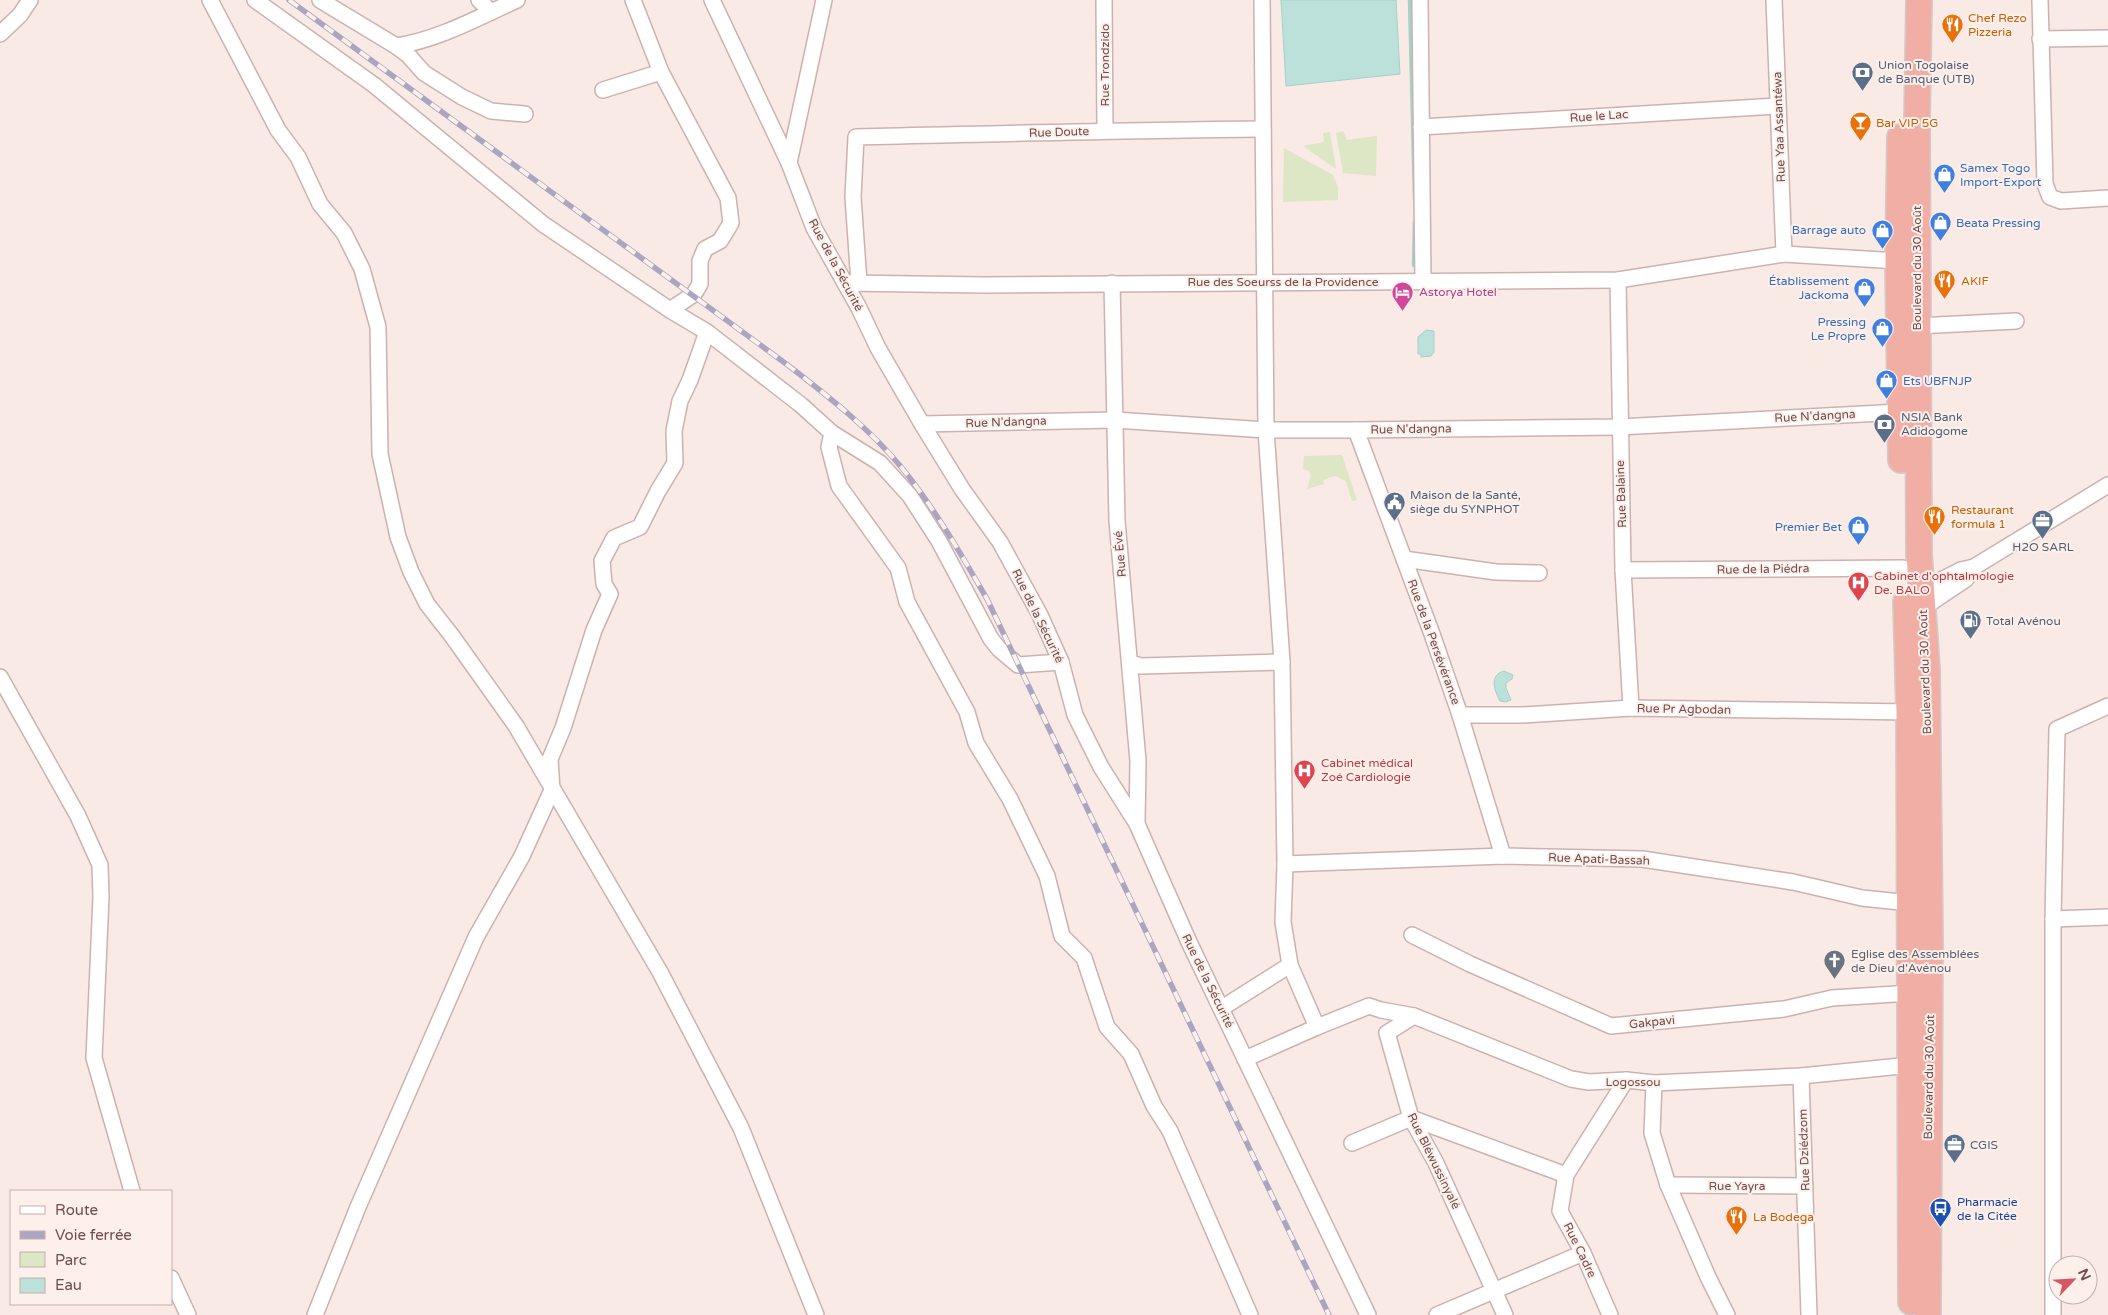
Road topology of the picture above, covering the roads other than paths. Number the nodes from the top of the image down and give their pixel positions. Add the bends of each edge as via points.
1 (30, 0) edge
2 (210, 0) edge
3 (255, 0) edge
4 (320, 0) edge
5 (479, 0) edge
6 (517, 0) edge
7 (633, 0) edge
8 (712, 0) edge
9 (824, 0) edge
10 (1104, 0) edge
11 (1262, 0) edge
12 (1420, 0) edge
13 (1774, 0) edge
14 (1902, 0) edge
15 (1920, 0) edge
16 (2040, 0) edge
17 (491, 12) junction
18 (0, 34) edge
19 (2108, 38) edge
20 (2040, 39) junction
21 (396, 46) junction
22 (661, 72) junction
23 (603, 90) dead end
24 (1777, 106) junction
25 (525, 114) dead end
26 (1421, 127) junction
27 (1105, 130) junction
28 (1263, 130) junction
29 (789, 163) junction
30 (2108, 198) edge
31 (1784, 254) junction
32 (1898, 261) junction
33 (1618, 280) junction
34 (1265, 282) junction
35 (1423, 282) junction
36 (852, 283) junction
37 (1112, 283) junction
38 (670, 310) junction
39 (2016, 321) dead end
40 (1917, 326) junction
41 (707, 332) junction
42 (1900, 412) junction
43 (1115, 420) junction
44 (922, 424) junction
45 (1619, 427) junction
46 (1266, 430) junction
47 (1356, 430) junction
48 (832, 433) junction
49 (2108, 485) edge
50 (1404, 559) junction
51 (1623, 570) junction
52 (1539, 572) dead end
53 (1912, 594) junction
54 (1062, 662) junction
55 (1282, 662) junction
56 (1131, 663) junction
57 (0, 677) edge
58 (2108, 706) edge
59 (1631, 708) junction
60 (1909, 712) junction
61 (1460, 715) junction
62 (552, 790) junction
63 (1138, 824) junction
64 (1503, 856) junction
65 (1285, 864) junction
66 (1910, 903) junction
67 (2108, 917) edge
68 (2054, 919) junction
69 (1412, 935) dead end
70 (1290, 965) junction
71 (1910, 992) junction
72 (1222, 1008) junction
73 (1414, 1016) junction
74 (1317, 1027) junction
75 (1245, 1059) junction
76 (1911, 1065) junction
77 (1801, 1076) junction
78 (1626, 1080) junction
79 (1654, 1083) junction
80 (1412, 1118) junction
81 (1352, 1143) dead end
82 (1566, 1176) junction
83 (1668, 1185) junction
84 (1806, 1186) junction
85 (132, 1190) edge
86 (1583, 1253) junction
87 (172, 1280) edge
88 (1495, 1290) junction
89 (188, 1315) edge
90 (315, 1315) edge
91 (816, 1315) edge
92 (1250, 1315) edge
93 (1368, 1315) edge
94 (1437, 1315) edge
95 (1505, 1315) edge
96 (1610, 1315) edge
97 (1727, 1315) edge
98 (1809, 1315) edge
99 (1911, 1315) edge
100 (1928, 1315) edge
101 (2053, 1315) edge

1 - 18 street
2 - 62 street via 278,130 298,157 320,204 344,233 362,269 378,327 380,454 398,537 411,572 427,604 516,726
3 - 38 street via 374,85 543,224
4 - 21 street
5 - 17 street
6 - 17 street
7 - 22 street
8 - 29 street, Rue de la Sécurité
9 - 29 street
10 - 27 street, Rue Trondzido
11 - 28 street
12 - 26 street
13 - 24 street, Rue Yaa Assantéwa
14 - 32 highway, Boulevard du 30 Août
15 - 40 highway, Boulevard du 30 Août
16 - 20 street
17 - 21 street
19 - 20 street
20 - 30 street via 2045,184 2050,197 2060,202
21 - 25 street via 424,73 462,97 491,111
22 - 23 street
22 - 38 street via 728,198 731,223 720,241 705,249 700,261 700,284 694,294
24 - 26 street, Rue le Lac
24 - 31 street, Rue Yaa Assantéwa
26 - 35 street
27 - 28 street, Rue Doute
27 - 36 street, Rue Doute via 856,137
28 - 34 street
29 - 36 street, Rue de la Sécurité via 814,228
31 - 32 street, Rue des Soeurss de la Providence
31 - 33 street, Rue des Soeurss de la Providence
32 - 42 highway, Boulevard du 30 Août
33 - 35 street, Rue des Soeurss de la Providence
33 - 45 street, Rue Balaine
34 - 35 street, Rue des Soeurss de la Providence
34 - 37 street, Rue des Soeurss de la Providence
34 - 46 street
36 - 37 street, Rue des Soeurss de la Providence
36 - 44 street, Rue de la Sécurité via 878,348
37 - 43 street, Rue Évé
38 - 41 street
39 - 40 street
40 - 53 highway, Boulevard du 30 Août via 1919,554
41 - 48 street
41 - 62 street via 680,401 674,431 676,463 640,527 614,538 602,561 604,584 610,594 594,630 550,759
42 - 45 street, Rue N'dangna
42 - 53 highway, Boulevard du 30 Août
43 - 44 street, Rue N'dangna
43 - 46 street, Rue N'dangna
43 - 56 street, Rue Évé via 1117,521
44 - 54 street, Rue de la Sécurité via 1000,542
45 - 47 street, Rue N'dangna
45 - 51 street, Rue Balaine
46 - 47 street, Rue N'dangna
46 - 55 street
47 - 50 street, Rue de la Persévérance
48 - 54 street via 880,463 910,496 999,649 1018,665
48 - 92 street via 829,447 838,486 898,568 907,602 967,712 976,743 1010,799 1047,876 1062,936 1084,958 1107,1027 1131,1054 1154,1106 1170,1131
49 - 53 street via 1974,567 1966,579
50 - 52 street via 1496,572
50 - 61 street, Rue de la Persévérance
51 - 53 street, Rue de la Piédra
51 - 59 street, Rue Balaine
53 - 60 highway, Boulevard du 30 Août
53 - 100 highway, Boulevard du 30 Août via 1927,669 1930,941
54 - 63 street, Rue de la Sécurité via 1075,715 1101,767
55 - 56 street via 1141,666
55 - 65 street
56 - 63 street, Rue Évé via 1138,761
57 - 85 street via 78,816 100,865 94,1058
58 - 68 street via 2057,730
59 - 60 street, Rue Pr Agbodan
59 - 61 street, Rue Pr Agbodan via 1522,715
60 - 66 highway, Boulevard du 30 Août
61 - 64 street, Rue de la Persévérance
62 - 90 street via 522,856 476,937 358,1207
62 - 91 street via 660,972 741,1128
63 - 72 street, Rue de la Sécurité via 1188,942
64 - 65 street, Rue Apati-Bassah
64 - 66 street, Rue Apati-Bassah via 1642,859 1792,882 1862,898
65 - 70 street via 1283,922
66 - 71 highway, Boulevard du 30 Août
67 - 68 street
68 - 101 street
69 - 71 street, Gakpavi via 1611,1026 1784,1009 1832,998
70 - 72 street
70 - 74 street
71 - 76 highway, Boulevard du 30 Août
72 - 75 street, Rue de la Sécurité
73 - 74 street, Logossou via 1369,1006
73 - 78 street, Logossou via 1571,1079 1589,1082
73 - 80 street, Rue Bléwussinyalé via 1387,1033
74 - 75 street
75 - 93 street, Rue de la Sécurité
76 - 77 street, Logossou
76 - 99 highway, Boulevard du 30 Août
77 - 79 street, Logossou
77 - 84 street, Rue Dziédzom
78 - 79 street, Logossou
78 - 82 street, Rue Cadre
79 - 83 street via 1652,1133
80 - 81 street
80 - 82 street
80 - 88 street, Rue Bléwussinyalé
82 - 86 street, Rue Cadre via 1560,1210
83 - 84 street, Rue Yayra
83 - 97 street
84 - 98 street, Rue Dziédzom
86 - 88 street
86 - 96 street, Rue Cadre
87 - 89 street
88 - 94 street
88 - 95 street, Rue Bléwussinyalé

